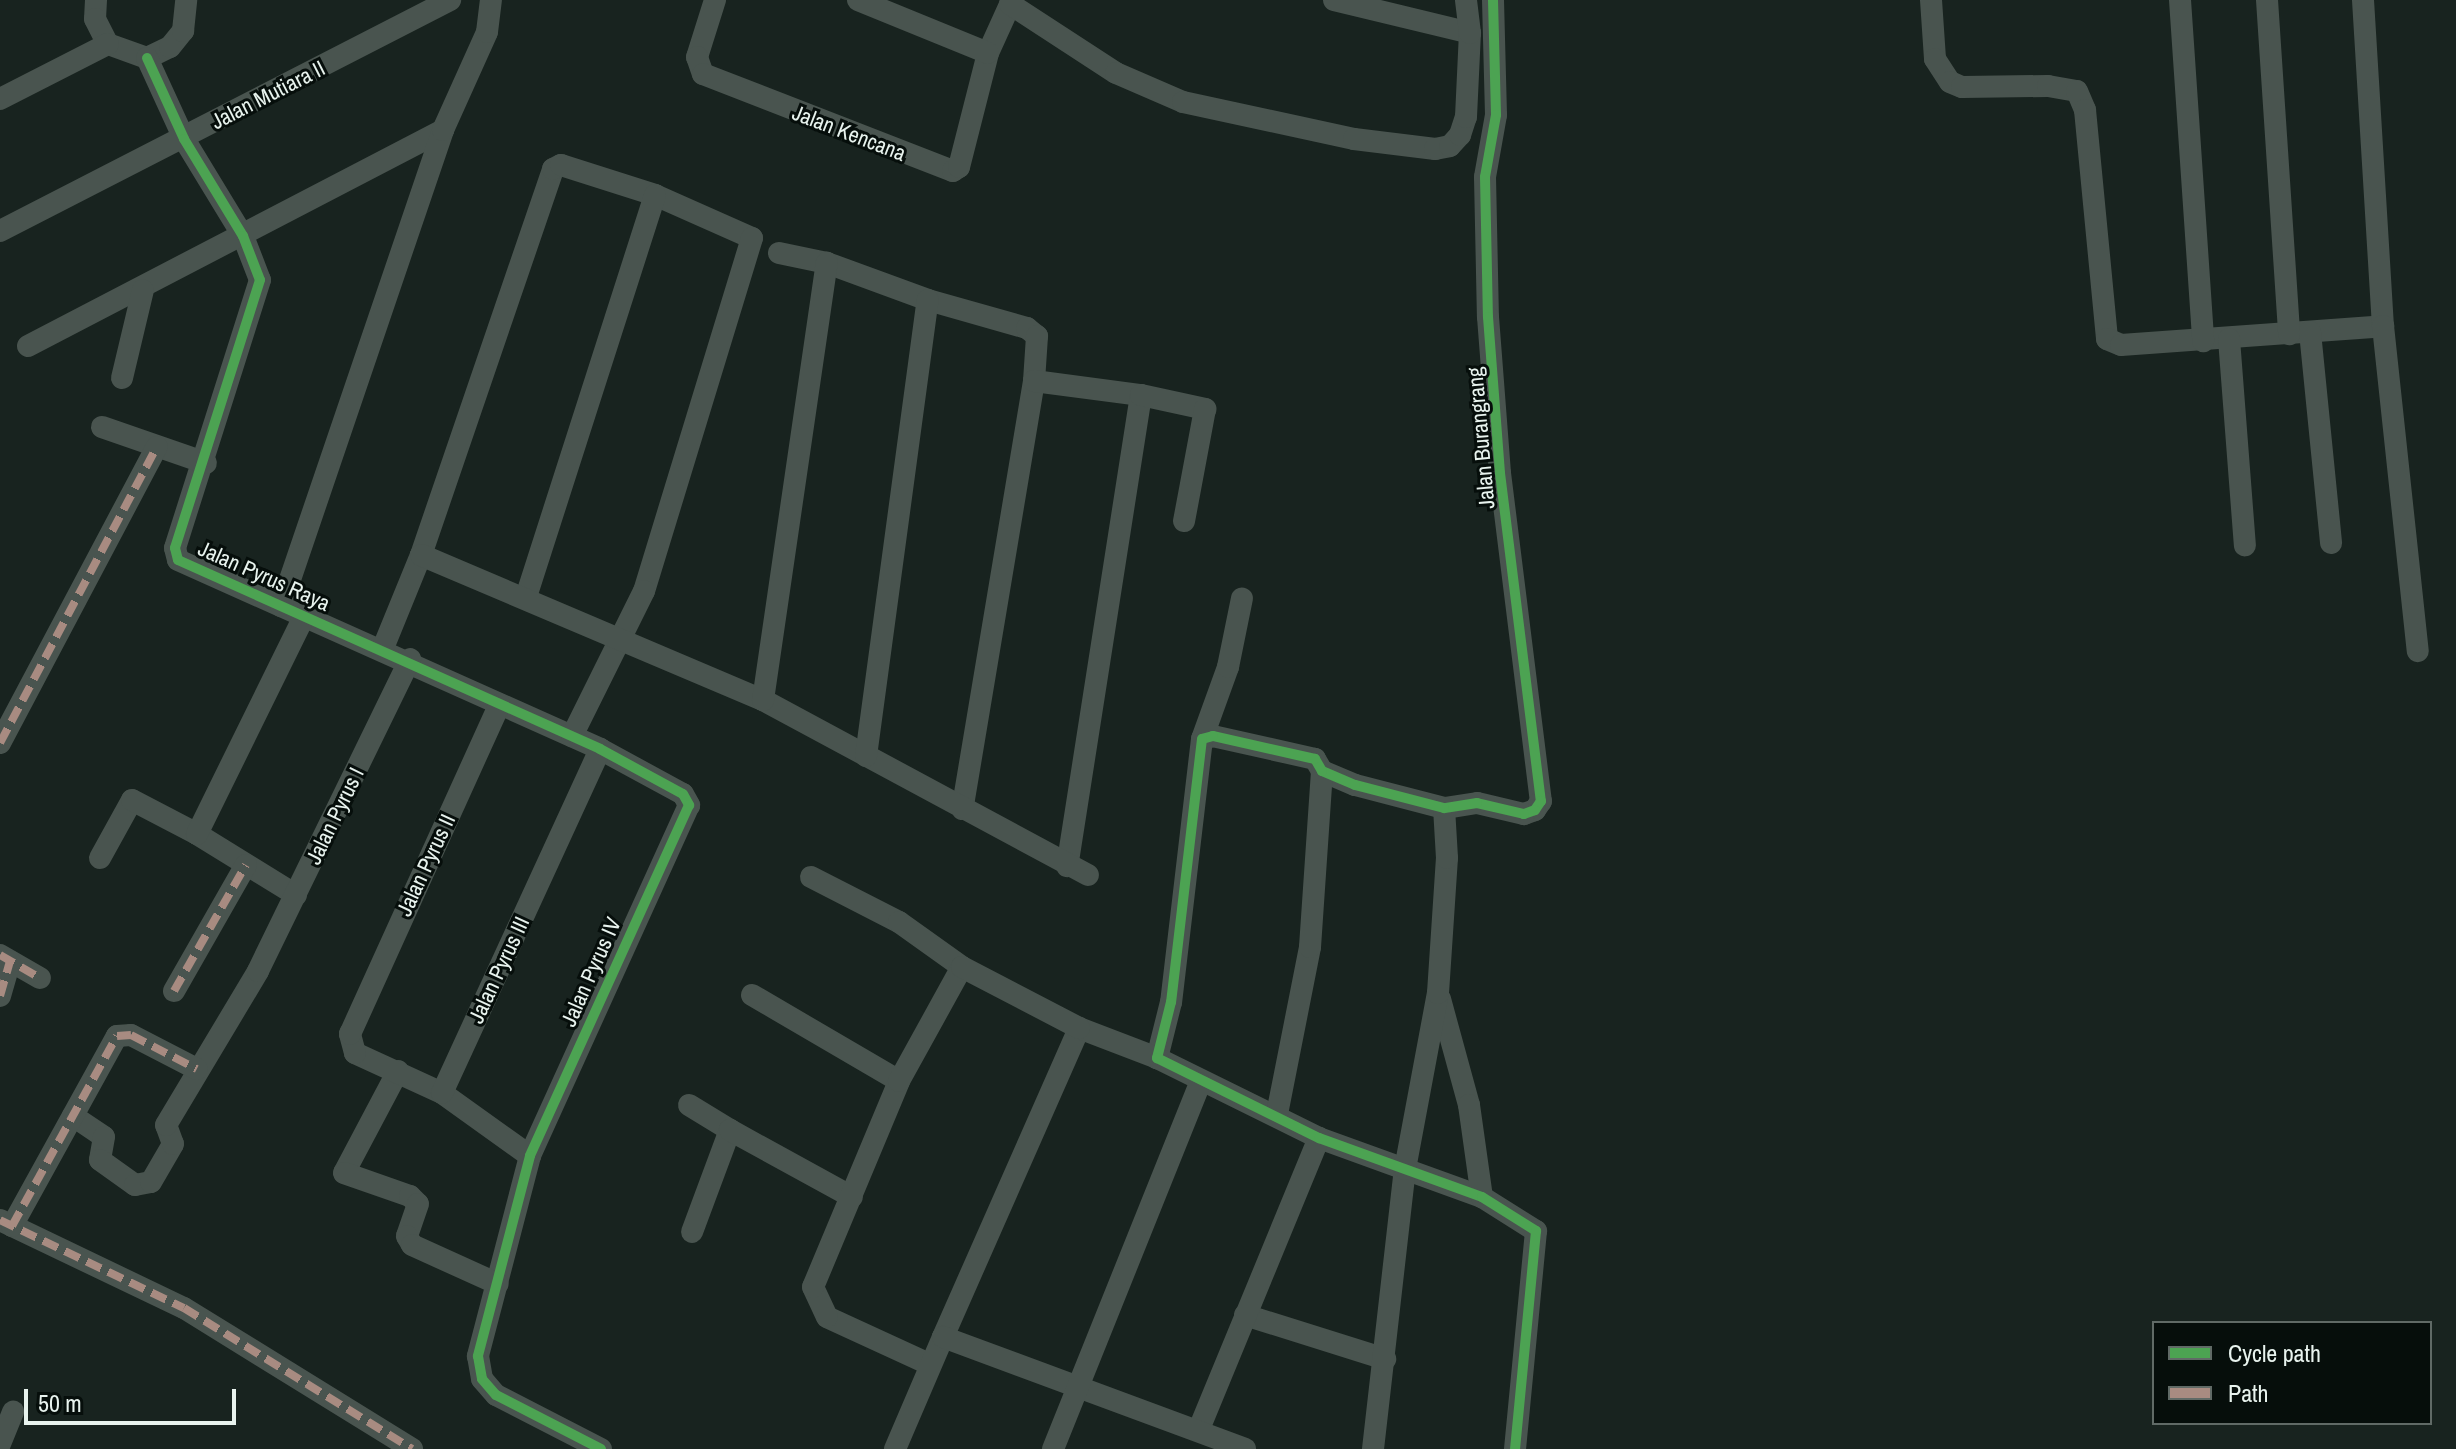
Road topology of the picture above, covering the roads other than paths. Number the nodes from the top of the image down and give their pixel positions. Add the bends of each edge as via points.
1 (96, 0) edge
2 (450, 0) edge
3 (491, 0) edge
4 (715, 0) edge
5 (858, 0) edge
6 (1334, 0) edge
7 (1466, 0) edge
8 (1493, 0) edge
9 (1931, 0) edge
10 (2180, 0) edge
11 (2267, 0) edge
12 (2363, 0) edge
13 (1011, 2) edge
14 (193, 4) edge
15 (1470, 33) junction
16 (108, 44) junction
17 (988, 53) junction
18 (147, 58) junction
19 (0, 99) edge
20 (443, 130) junction
21 (184, 139) junction
22 (655, 195) junction
23 (0, 231) edge
24 (243, 236) junction
25 (779, 253) dead end
26 (827, 263) junction
27 (143, 290) junction
28 (928, 300) junction
29 (2383, 326) junction
30 (2300, 333) junction
31 (2229, 339) junction
32 (2203, 341) junction
33 (28, 346) dead end
34 (122, 378) dead end
35 (1034, 381) junction
36 (1141, 395) junction
37 (102, 427) dead end
38 (157, 447) junction
39 (206, 463) junction
40 (1184, 521) dead end
41 (2331, 543) dead end
42 (2245, 545) dead end
43 (421, 555) junction
44 (526, 597) junction
45 (1242, 598) dead end
46 (281, 606) junction
47 (304, 617) junction
48 (619, 639) junction
49 (383, 648) junction
50 (2418, 651) dead end
51 (410, 659) junction
52 (763, 700) junction
53 (500, 704) junction
54 (572, 736) junction
55 (1202, 739) junction
56 (0, 743) edge
57 (600, 749) junction
58 (866, 756) junction
59 (1322, 771) junction
60 (689, 805) joint
61 (1444, 808) junction
62 (962, 809) junction
63 (197, 834) junction
64 (100, 858) dead end
65 (246, 865) junction
66 (811, 877) dead end
67 (296, 895) junction
68 (5, 958) edge
69 (962, 967) junction
70 (40, 978) dead end
71 (174, 991) dead end
72 (1438, 993) junction
73 (752, 995) dead end
74 (0, 996) edge
75 (1079, 1028) junction
76 (1157, 1058) junction
77 (197, 1069) junction
78 (398, 1071) junction
79 (899, 1081) junction
80 (1200, 1083) junction
81 (442, 1093) junction
82 (689, 1105) dead end
83 (1277, 1114) junction
84 (73, 1116) junction
85 (730, 1130) junction
86 (1319, 1138) junction
87 (530, 1156) junction
88 (1405, 1169) junction
89 (852, 1197) junction
90 (1482, 1197) junction
91 (6, 1223) edge
92 (692, 1232) dead end
93 (498, 1284) junction
94 (1245, 1315) junction
95 (943, 1337) junction
96 (1385, 1359) junction
97 (929, 1364) junction
98 (1076, 1385) junction
99 (13, 1411) dead end
100 (1199, 1429) junction
101 (0, 1444) edge
102 (412, 1449) edge
103 (601, 1449) edge
104 (895, 1449) edge
105 (1053, 1449) edge
106 (1245, 1449) edge
107 (1373, 1449) edge
108 (1515, 1449) edge

1 - 16 street via 95,19
2 - 21 street, Jalan Mutiara II
3 - 20 street via 487,32
4 - 17 street, Jalan Kencana via 697,57 703,74 947,171 959,167
5 - 17 street
6 - 15 street
7 - 15 street
8 - 61 street, Jalan Burangrang via 1496,115 1485,177 1488,317 1500,473 1541,792 1539,807 1524,814 1477,803
9 - 32 street via 1935,59 1950,82 1962,87 2077,91 2085,110 2107,339 2121,345
10 - 32 street
11 - 30 street
12 - 29 street
13 - 15 street via 1116,73 1183,102 1354,139 1435,149 1450,146 1466,117
13 - 17 street
14 - 18 street via 170,47
16 - 18 street
16 - 19 street
18 - 21 street, Jalan Pyrus Raya
20 - 24 street
20 - 46 street
21 - 23 street, Jalan Mutiara II
21 - 24 street, Jalan Pyrus Raya
22 - 43 street via 561,165 551,172
22 - 44 street
22 - 48 street via 752,238 644,591
24 - 27 street
24 - 39 street, Jalan Pyrus Raya via 260,280
25 - 26 street
26 - 28 street
26 - 52 street
27 - 33 street
27 - 34 street
28 - 35 street via 1031,330 1038,340
28 - 58 street
29 - 30 street
29 - 50 street
30 - 31 street
30 - 41 street
31 - 32 street
31 - 42 street
35 - 36 street
35 - 62 street
36 - 40 street via 1205,409
36 - 62 street via 1078,870
37 - 38 street
38 - 39 street
38 - 56 street
39 - 46 street, Jalan Pyrus Raya via 175,548 178,560
43 - 44 street
43 - 49 street
44 - 48 street
45 - 55 street via 1228,667
46 - 47 street, Jalan Pyrus Raya
47 - 49 street, Jalan Pyrus Raya
47 - 63 street
48 - 52 street
48 - 54 street
49 - 51 street, Jalan Pyrus Raya
51 - 53 street, Jalan Pyrus Raya
51 - 67 street, Jalan Pyrus I
52 - 58 street
53 - 54 street, Jalan Pyrus Raya
53 - 78 street, Jalan Pyrus II via 352,1026 355,1053
54 - 57 street, Jalan Pyrus Raya
55 - 59 street via 1213,736 1315,759
55 - 76 street via 1171,1002
57 - 60 street, Jalan Pyrus Raya via 683,794
57 - 81 street, Jalan Pyrus III
58 - 62 street
59 - 61 street
59 - 83 street via 1310,947
60 - 87 street, Jalan Pyrus IV
61 - 72 street via 1447,858
63 - 64 street via 132,800
63 - 65 street
65 - 67 street
65 - 71 street
66 - 69 street via 899,922
67 - 77 street, Jalan Pyrus I via 258,971
68 - 70 street
68 - 74 street
69 - 75 street
69 - 79 street
72 - 88 street
72 - 90 street via 1469,1105
73 - 79 street
75 - 76 street
75 - 95 street
76 - 80 street
77 - 84 street via 121,1034
77 - 84 street, Jalan Pyrus I via 166,1125 173,1144 143,1186 100,1160 104,1137
78 - 81 street
78 - 93 street via 344,1173 410,1196 418,1204 407,1236 412,1245
79 - 89 street
80 - 83 street
80 - 98 street
81 - 87 street
82 - 85 street
83 - 86 street
84 - 91 street
85 - 89 street
85 - 92 street
86 - 88 street
86 - 94 street
87 - 93 street, Jalan Pyrus IV
88 - 90 street
88 - 96 street
89 - 97 street via 813,1287 816,1295 827,1317
90 - 108 street via 1536,1231
91 - 102 street via 184,1308
93 - 103 street, Jalan Pyrus IV via 481,1336 482,1379 496,1395
94 - 96 street
94 - 100 street
95 - 97 street
95 - 98 street
96 - 107 street
97 - 104 street
98 - 100 street
98 - 105 street
99 - 101 street
100 - 106 street

